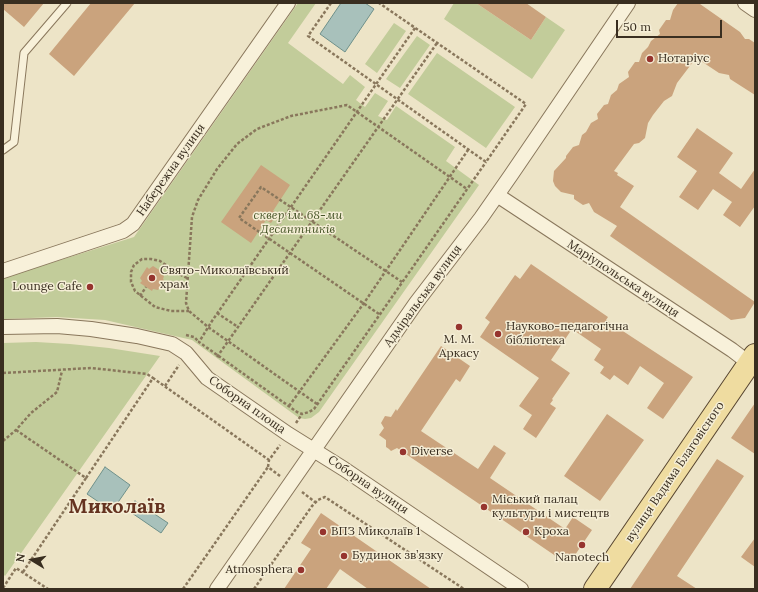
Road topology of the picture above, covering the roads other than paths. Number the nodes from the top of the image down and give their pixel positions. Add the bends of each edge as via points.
1 (67, 3) edge
2 (288, 3) edge
3 (628, 3) edge
4 (745, 3) edge
5 (755, 10) edge
6 (3, 150) edge
7 (497, 195) junction
8 (3, 271) edge
9 (3, 327) edge
10 (752, 359) edge
11 (314, 450) junction
12 (217, 589) edge
13 (521, 589) edge
14 (595, 589) edge

1 - 6 lane via 24,52 14,142
2 - 8 street, Набережна вулиця via 133,224 123,231
3 - 7 street, Адміральська вулиця
4 - 5 street
7 - 10 street, Маріупольська вулиця via 732,350
7 - 11 street, Адміральська вулиця via 416,303
9 - 11 street, Соборна площа via 91,328 172,344 207,378
10 - 14 main road, вулиця Вадима Благовісного
11 - 12 street, Адміральська вулиця
11 - 13 street, Соборна вулиця

